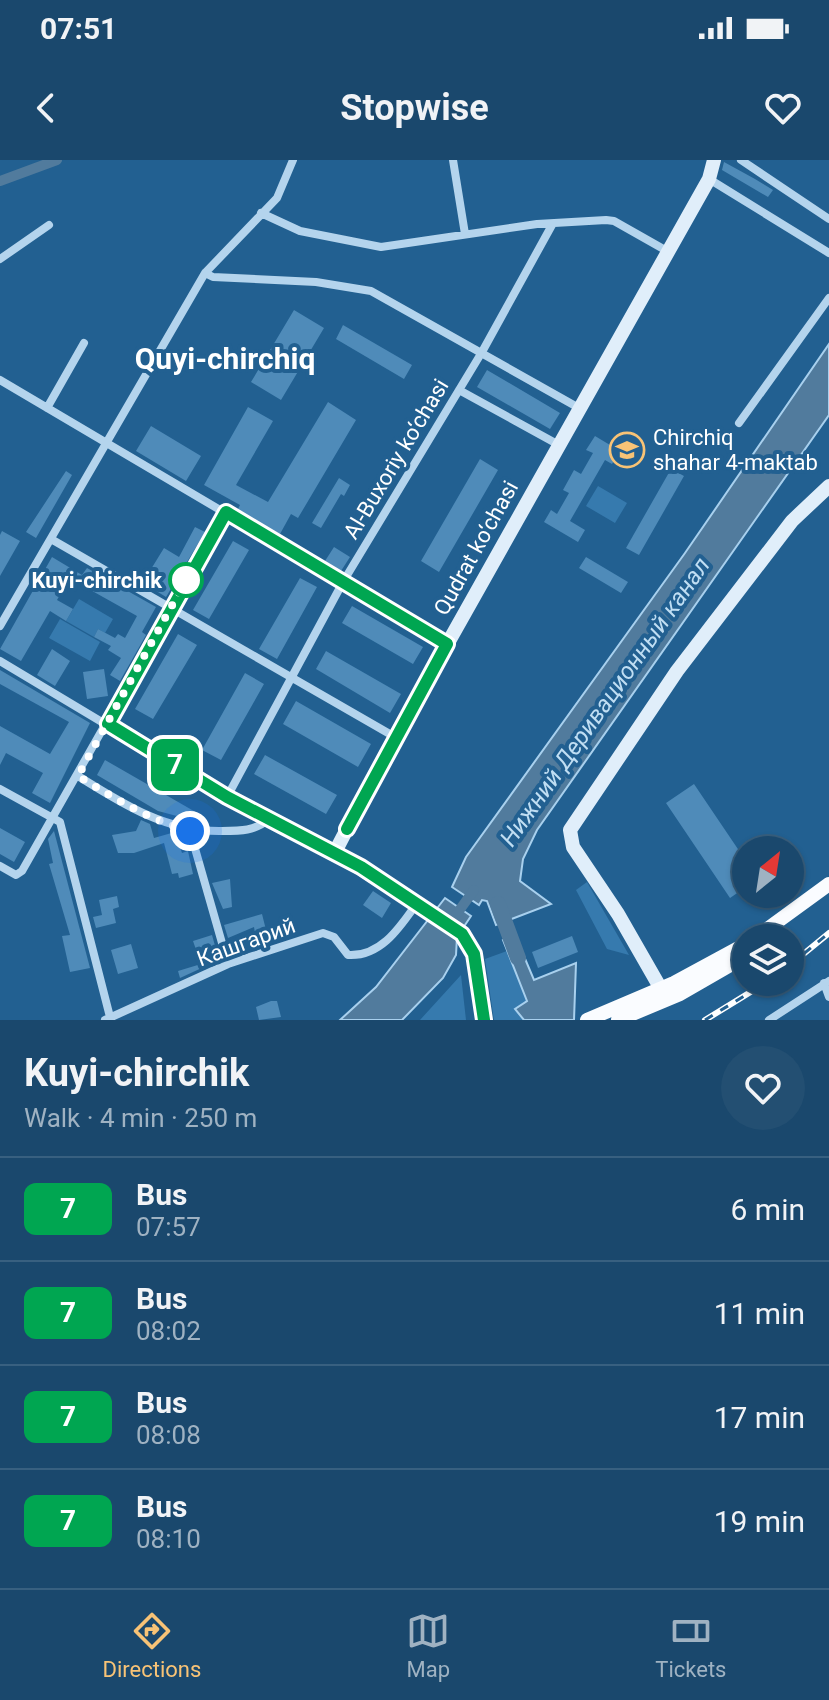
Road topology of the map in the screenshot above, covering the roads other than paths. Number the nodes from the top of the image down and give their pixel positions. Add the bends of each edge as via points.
1 (293, 160) edge
2 (453, 160) edge
3 (714, 160) edge
4 (741, 160) edge
5 (709, 179) junction
6 (261, 213) junction
7 (829, 219) edge
8 (49, 225) dead end
9 (552, 225) junction
10 (465, 234) junction
11 (667, 251) junction
12 (829, 253) edge
13 (0, 259) edge
14 (205, 273) junction
15 (829, 298) edge
16 (84, 343) dead end
17 (482, 352) junction
18 (0, 380) edge
19 (459, 390) junction
20 (47, 408) junction
21 (579, 408) junction
22 (739, 423) dead end
23 (106, 442) junction
24 (559, 445) junction
25 (829, 486) edge
26 (226, 512) junction
27 (51, 539) junction
28 (343, 582) junction
29 (171, 607) junction
30 (0, 626) edge
31 (447, 644) junction
32 (0, 661) edge
33 (291, 677) junction
34 (108, 724) junction
35 (395, 737) junction
36 (78, 776) junction
37 (0, 789) edge
38 (227, 797) junction
39 (52, 817) junction
40 (269, 819) junction
41 (190, 831) junction
42 (335, 852) junction
43 (0, 866) edge
44 (829, 884) edge
45 (829, 896) edge
46 (417, 903) junction
47 (774, 924) edge
48 (791, 924) edge
49 (732, 953) edge
50 (732, 963) edge
51 (228, 964) junction
52 (826, 982) edge
53 (664, 995) junction
54 (829, 997) edge
55 (620, 1015) edge
56 (108, 1019) edge
57 (484, 1020) edge
58 (587, 1020) edge
59 (769, 1020) edge

1 - 6 street via 277,198
2 - 10 street
3 - 5 street, Qudrat ko‘chasi
4 - 7 street
5 - 11 street, Qudrat ko‘chasi
5 - 12 street
6 - 10 street via 300,231 381,247
6 - 14 street
8 - 13 street
9 - 10 street
9 - 11 street via 614,221
9 - 17 street, Al-Buxoriy ko‘chasi
11 - 21 street, Qudrat ko‘chasi
14 - 17 street via 371,291
14 - 23 street
15 - 22 street
16 - 20 street
17 - 19 street, Al-Buxoriy ko‘chasi
17 - 21 street
18 - 20 street
19 - 24 street
19 - 28 street, Al-Buxoriy ko‘chasi
20 - 23 street
21 - 24 street, Qudrat ko‘chasi
23 - 26 street
23 - 27 street
24 - 31 street, Qudrat ko‘chasi
25 - 53 street via 792,521 677,671 570,830 573,847
26 - 28 street
26 - 29 street
27 - 29 street
27 - 30 street
28 - 31 street
28 - 33 street, Al-Buxoriy ko‘chasi
29 - 33 street
29 - 34 street
31 - 35 street, Qudrat ko‘chasi
32 - 34 street
33 - 35 street
33 - 38 street, Al-Buxoriy ko‘chasi
34 - 36 street
34 - 38 street
35 - 42 street, Qudrat ko‘chasi
36 - 39 street
36 - 41 street via 123,804
37 - 39 street
38 - 40 street
39 - 43 street via 18,874
39 - 56 street, Кашгарий via 60,822
40 - 41 street via 259,828 242,831
40 - 42 street
41 - 51 street
42 - 46 street
44 - 47 main road
45 - 48 main road
46 - 51 street, Кашгарий via 373,950 348,955 334,937 323,933
46 - 57 street via 462,934 474,954
49 - 53 main road
50 - 53 main road
51 - 56 street, Кашгарий
52 - 54 street
52 - 59 street
53 - 55 main road
55 - 58 main road

